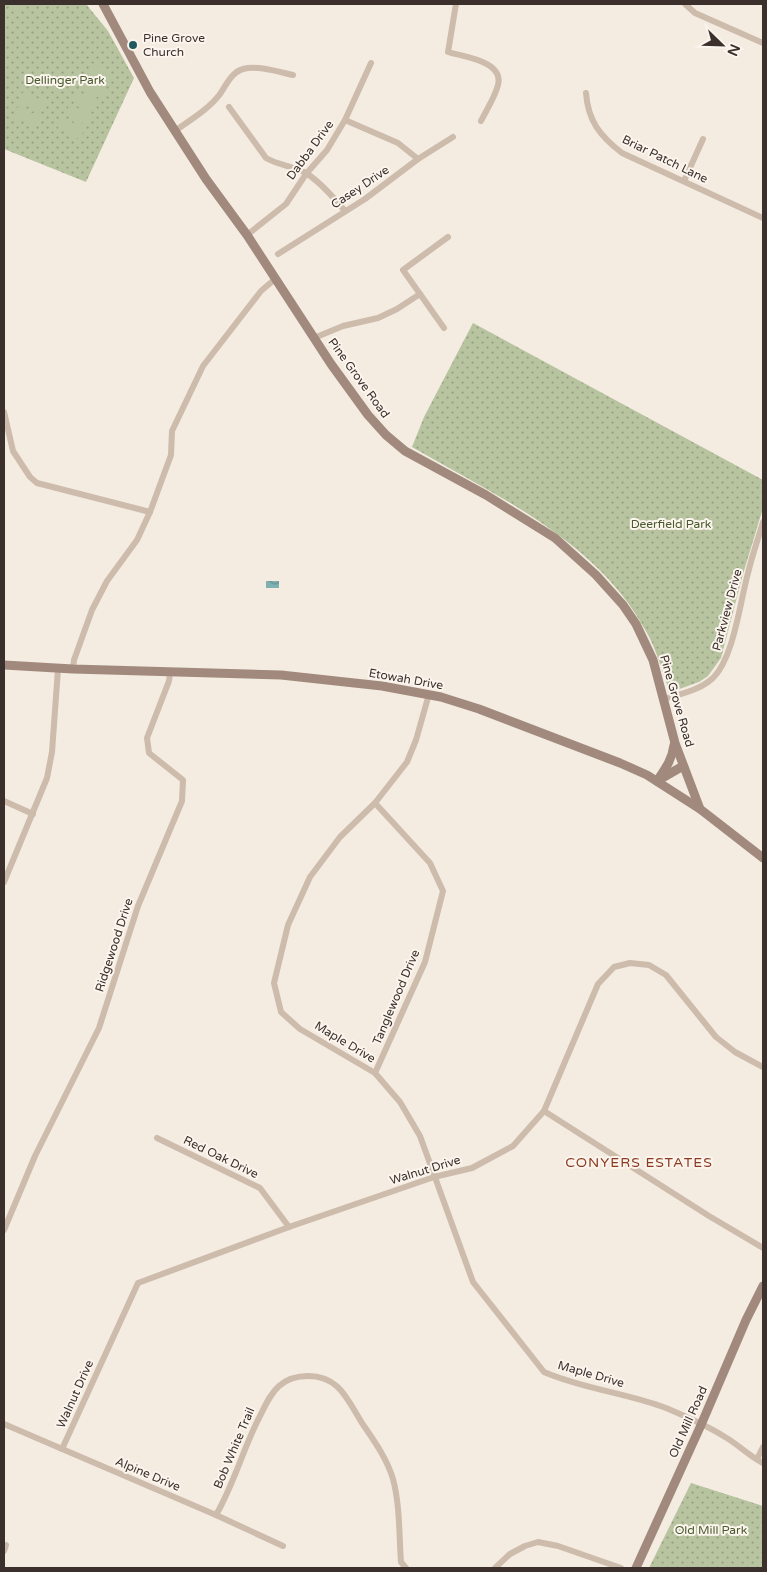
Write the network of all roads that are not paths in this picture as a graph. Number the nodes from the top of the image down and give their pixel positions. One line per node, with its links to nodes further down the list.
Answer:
1 (103, 4): 11 (street, Pine Grove Road)
2 (456, 4): 10 (street)
3 (685, 4): 4 (street)
4 (763, 43)
5 (371, 63): 9 (street, Dabba Drive)
6 (293, 75): 11 (street)
7 (586, 93): 16 (street, Briar Patch Lane)
8 (229, 107): 15 (street)
9 (345, 120): 14 (street); 15 (street, Dabba Drive)
10 (482, 121)
11 (175, 130): 19 (street, Pine Grove Road)
12 (453, 137): 14 (street, Casey Drive)
13 (703, 140): 16 (street)
14 (418, 159): 17 (street, Casey Drive)
15 (306, 174): 17 (street); 19 (street, Dabba Drive)
16 (684, 181): 18 (street, Briar Patch Lane)
17 (345, 211): 21 (street, Casey Drive)
18 (763, 218)
19 (246, 235): 22 (street, Pine Grove Road)
20 (448, 237): 23 (street)
21 (278, 254)
22 (275, 278): 25 (street, Pine Grove Road); 27 (street)
23 (420, 294): 24 (street); 25 (street)
24 (444, 328)
25 (314, 338): 34 (street, Pine Grove Road)
26 (4, 412): 27 (street)
27 (150, 512): 31 (street)
28 (763, 522): 34 (street, Parkview Drive)
29 (4, 664): 30 (street, Etowah Drive)
30 (58, 668): 31 (street, Etowah Drive); 41 (street)
31 (72, 669): 32 (street, Etowah Drive)
32 (170, 673): 33 (street, Etowah Drive); 50 (street, Ridgewood Drive)
33 (428, 694): 37 (street, Etowah Drive); 39 (street, Maple Drive)
34 (664, 699): 35 (street, Pine Grove Road)
35 (675, 743): 36 (street, Pine Grove Road); 37 (street)
36 (683, 766): 37 (street); 40 (street, Pine Grove Road)
37 (656, 781): 40 (street, Etowah Drive)
38 (4, 801): 41 (street)
39 (375, 803): 45 (street, Tanglewood Drive); 45 (street, Maple Drive)
40 (700, 809): 42 (street, Etowah Drive)
41 (33, 814): 43 (street)
42 (763, 858)
43 (4, 882)
44 (763, 1067): 46 (street, Walnut Drive)
45 (375, 1073): 48 (street, Maple Drive)
46 (544, 1111): 48 (street, Walnut Drive); 51 (street)
47 (157, 1138): 49 (street, Red Oak Drive)
48 (434, 1177): 49 (street, Walnut Drive); 54 (street, Maple Drive)
49 (289, 1227): 56 (street, Walnut Drive)
50 (4, 1230)
51 (763, 1248)
52 (763, 1286): 54 (street, Old Mill Road)
53 (4, 1424): 56 (street, Alpine Drive)
54 (701, 1424): 57 (street, Maple Drive); 63 (street, Old Mill Road)
55 (763, 1447): 57 (street)
56 (62, 1449): 58 (street, Alpine Drive)
57 (760, 1461)
58 (216, 1515): 59 (street, Alpine Drive); 60 (street, Bob White Trail)
59 (283, 1546)
60 (406, 1568)
61 (495, 1568): 62 (street)
62 (621, 1568)
63 (636, 1568)

